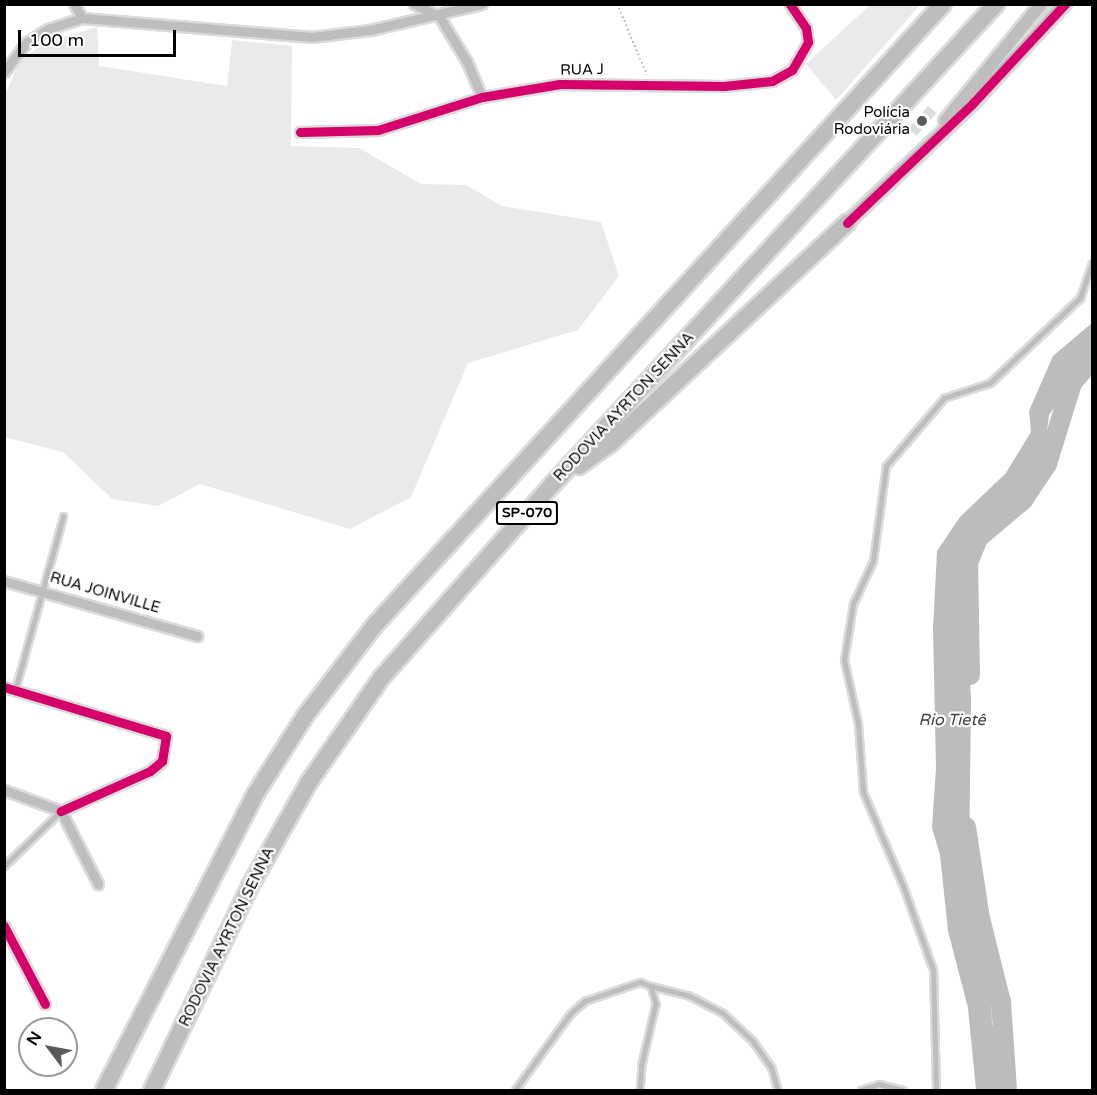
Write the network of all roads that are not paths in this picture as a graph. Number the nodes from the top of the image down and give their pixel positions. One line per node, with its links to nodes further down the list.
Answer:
1 (74, 4): 11 (street)
2 (414, 4): 10 (street)
3 (482, 4): 9 (street)
4 (790, 4): 13 (street, RUA J)
5 (944, 4): 32 (highway, SP-070)
6 (996, 4): 18 (highway, RODOVIA AYRTON SENNA / SP-070)
7 (1041, 4): 15 (street)
8 (1065, 4): 15 (street)
9 (462, 7): 10 (street)
10 (439, 16): 11 (street); 13 (street)
11 (82, 18): 12 (street)
12 (4, 72)
13 (483, 97): 14 (street, RUA J)
14 (300, 132)
15 (916, 156): 16 (street)
16 (847, 223): 18 (highway)
17 (1092, 264): 39 (lane)
18 (551, 486): 33 (highway, RODOVIA AYRTON SENNA / SP-070)
19 (63, 518): 21 (lane)
20 (4, 581): 21 (street, RUA JOINVILLE)
21 (42, 591): 22 (street, RUA JOINVILLE); 24 (lane)
22 (197, 636)
23 (4, 687): 24 (street)
24 (15, 690): 26 (street)
25 (4, 790): 26 (street)
26 (62, 811): 27 (lane); 28 (street)
27 (4, 866)
28 (98, 884)
29 (4, 926): 31 (street)
30 (651, 986): 34 (lane); 35 (lane); 36 (lane)
31 (45, 1004)
32 (104, 1090)
33 (152, 1090)
34 (515, 1090)
35 (640, 1090)
36 (778, 1090)
37 (861, 1090): 38 (lane)
38 (903, 1090)
39 (936, 1090)

